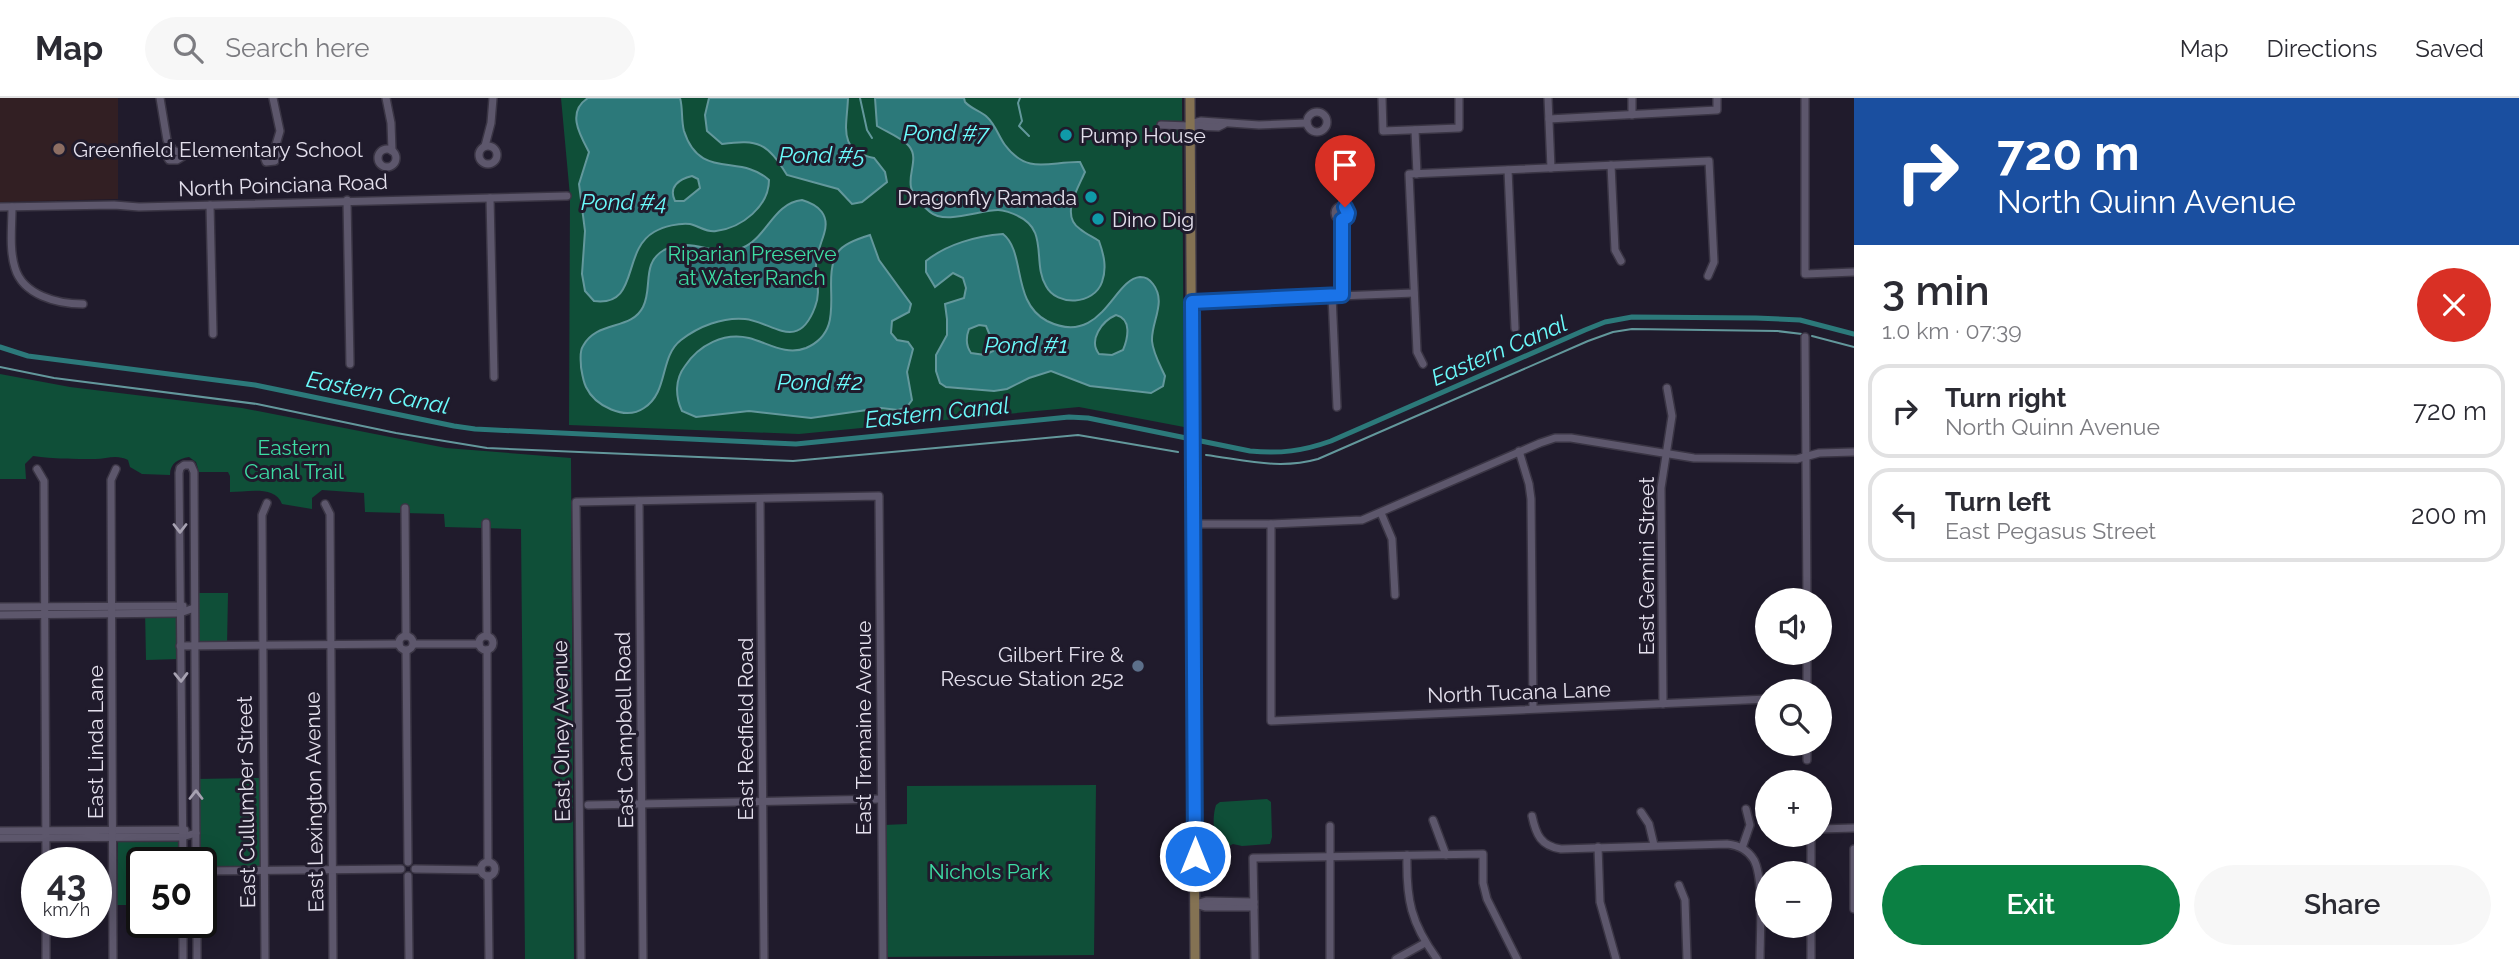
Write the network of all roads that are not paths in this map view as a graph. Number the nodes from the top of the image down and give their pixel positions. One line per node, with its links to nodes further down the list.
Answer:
1 (160, 98): 21 (street)
2 (273, 98): 19 (street)
3 (386, 98): 20 (street)
4 (493, 98): 18 (street)
5 (1190, 98): 15 (main road)
6 (1382, 98): 17 (street)
7 (1459, 98): 17 (street)
8 (1548, 98): 13 (street)
9 (1632, 98): 12 (street)
10 (1717, 98): 12 (street)
11 (1805, 98): 34 (street)
12 (1632, 115): 13 (street)
13 (1549, 120): 23 (street)
14 (1307, 123): 15 (street)
15 (1190, 124): 16 (street); 39 (main road)
16 (1161, 125)
17 (1415, 130): 25 (street)
18 (485, 146)
19 (276, 148): 21 (street); 21 (street)
20 (392, 151)
21 (263, 153)
22 (1611, 165): 23 (street); 33 (street); 35 (street)
23 (1551, 168): 24 (street)
24 (1508, 170): 25 (street); 41 (street)
25 (1417, 174): 36 (street)
26 (567, 196): 27 (street, North Poinciana Road)
27 (490, 198): 28 (street, North Poinciana Road); 46 (street)
28 (347, 200): 29 (street, North Poinciana Road); 44 (street)
29 (210, 205): 31 (street, North Poinciana Road); 42 (street)
30 (0, 207): 31 (street, North Poinciana Road)
31 (12, 207): 40 (street)
32 (1342, 220): 37 (street)
33 (1621, 261)
34 (1854, 272)
35 (1709, 276)
36 (1414, 293): 37 (street); 45 (street)
37 (1342, 295): 38 (street)
38 (1332, 296): 39 (street); 48 (street)
39 (1192, 302): 62 (main road)
40 (83, 304)
41 (1515, 328)
42 (213, 334)
43 (1805, 337): 52 (street)
44 (350, 364)
45 (1423, 364)
46 (494, 377)
47 (1667, 388): 51 (street, East Gemini Street)
48 (1337, 407)
49 (1519, 451): 51 (street); 60 (street); 85 (street)
50 (1854, 452): 52 (street)
51 (1666, 453): 52 (street); 84 (street, East Gemini Street)
52 (1805, 457): 64 (street)
53 (37, 469): 70 (street)
54 (116, 469): 69 (street, East Linda Lane)
55 (760, 499): 56 (street); 88 (street, East Tremaine Avenue); 89 (street, East Redfield Road)
56 (639, 500): 91 (street, East Campbell Road); 145 (street, East Olney Avenue)
57 (267, 503): 77 (street, East Cullumber Street)
58 (325, 504): 78 (street, East Lexington Avenue)
59 (405, 508): 72 (street)
60 (1381, 513): 63 (street); 65 (street)
61 (486, 523): 73 (street)
62 (1193, 524): 63 (street); 128 (main road)
63 (1271, 524): 85 (street, North Tucana Lane)
64 (1807, 588)
65 (1395, 595)
66 (0, 607): 70 (street)
67 (194, 608): 68 (street); 68 (street, one-way to 68); 80 (street)
68 (180, 609): 69 (street); 79 (street)
69 (111, 610): 70 (street); 103 (street, East Linda Lane)
70 (44, 611): 71 (street); 102 (street)
71 (0, 615)
72 (406, 636): 74 (street); 75 (street)
73 (487, 636): 76 (street); 81 (street)
74 (399, 644): 78 (street); 82 (street)
75 (414, 644): 76 (street); 82 (street)
76 (479, 644): 81 (street)
77 (262, 645): 78 (street); 80 (street); 123 (street, East Cullumber Street)
78 (330, 645): 120 (street, East Lexington Avenue)
79 (180, 646): 80 (street); 100 (street, one-way to 100)
80 (195, 646): 101 (street, one-way to 80)
81 (487, 650): 116 (street)
82 (406, 651): 115 (street)
83 (1755, 700): 84 (street, North Tucana Lane)
84 (1663, 704): 85 (street, North Tucana Lane)
85 (1533, 708)
86 (1807, 756): 87 (street)
87 (1807, 760)
88 (881, 799): 89 (street); 148 (street, East Tremaine Avenue)
89 (763, 801): 91 (street); 147 (street, East Redfield Road)
90 (588, 804): 91 (street)
91 (642, 804): 146 (street, East Campbell Road)
92 (1746, 808): 110 (street)
93 (1641, 812): 105 (street)
94 (1532, 816): 109 (street)
95 (1433, 820): 113 (street)
96 (1330, 826): 114 (street)
97 (1854, 828): 98 (street)
98 (1832, 829)
99 (0, 831): 102 (street)
100 (182, 833): 101 (street); 103 (street); 107 (street)
101 (196, 833): 108 (street)
102 (45, 834): 103 (street); 104 (street); 106 (street)
103 (113, 834): 138 (street, East Linda Lane)
104 (0, 838)
105 (1654, 845): 109 (street); 110 (street)
106 (45, 847)
107 (182, 847)
108 (196, 847)
109 (1598, 847): 155 (street)
110 (1742, 848): 117 (street)
111 (1854, 849): 124 (street)
112 (1407, 855): 113 (street); 114 (street); 136 (street)
113 (1446, 855): 154 (street)
114 (1330, 857): 129 (street); 151 (street)
115 (408, 862): 118 (street); 119 (street)
116 (488, 862): 121 (street); 126 (street)
117 (1755, 864)
118 (401, 869): 120 (street); 125 (street)
119 (415, 869): 121 (street); 125 (street)
120 (332, 870): 123 (street); 142 (street, East Lexington Avenue)
121 (481, 870): 126 (street)
122 (217, 871): 123 (street)
123 (264, 871): 141 (street, East Cullumber Street)
124 (1854, 871): 130 (street)
125 (408, 876): 143 (street)
126 (488, 876): 144 (street)
127 (1679, 885): 156 (street)
128 (1195, 904): 129 (street); 149 (main road)
129 (1254, 904): 150 (street)
130 (1854, 909)
131 (46, 938): 137 (street)
132 (183, 938): 139 (street)
133 (197, 938): 140 (street)
134 (1762, 938): 157 (street)
135 (1811, 938): 158 (street)
136 (1425, 943): 152 (street); 153 (street)
137 (46, 959)
138 (113, 959)
139 (183, 959)
140 (197, 959)
141 (265, 959)
142 (333, 959)
143 (409, 959)
144 (489, 959)
145 (581, 959)
146 (643, 959)
147 (764, 959)
148 (883, 959)
149 (1195, 959)
150 (1255, 959)
151 (1330, 959)
152 (1396, 959)
153 (1437, 959)
154 (1517, 959)
155 (1616, 959)
156 (1687, 959)
157 (1760, 959)
158 (1811, 959)

